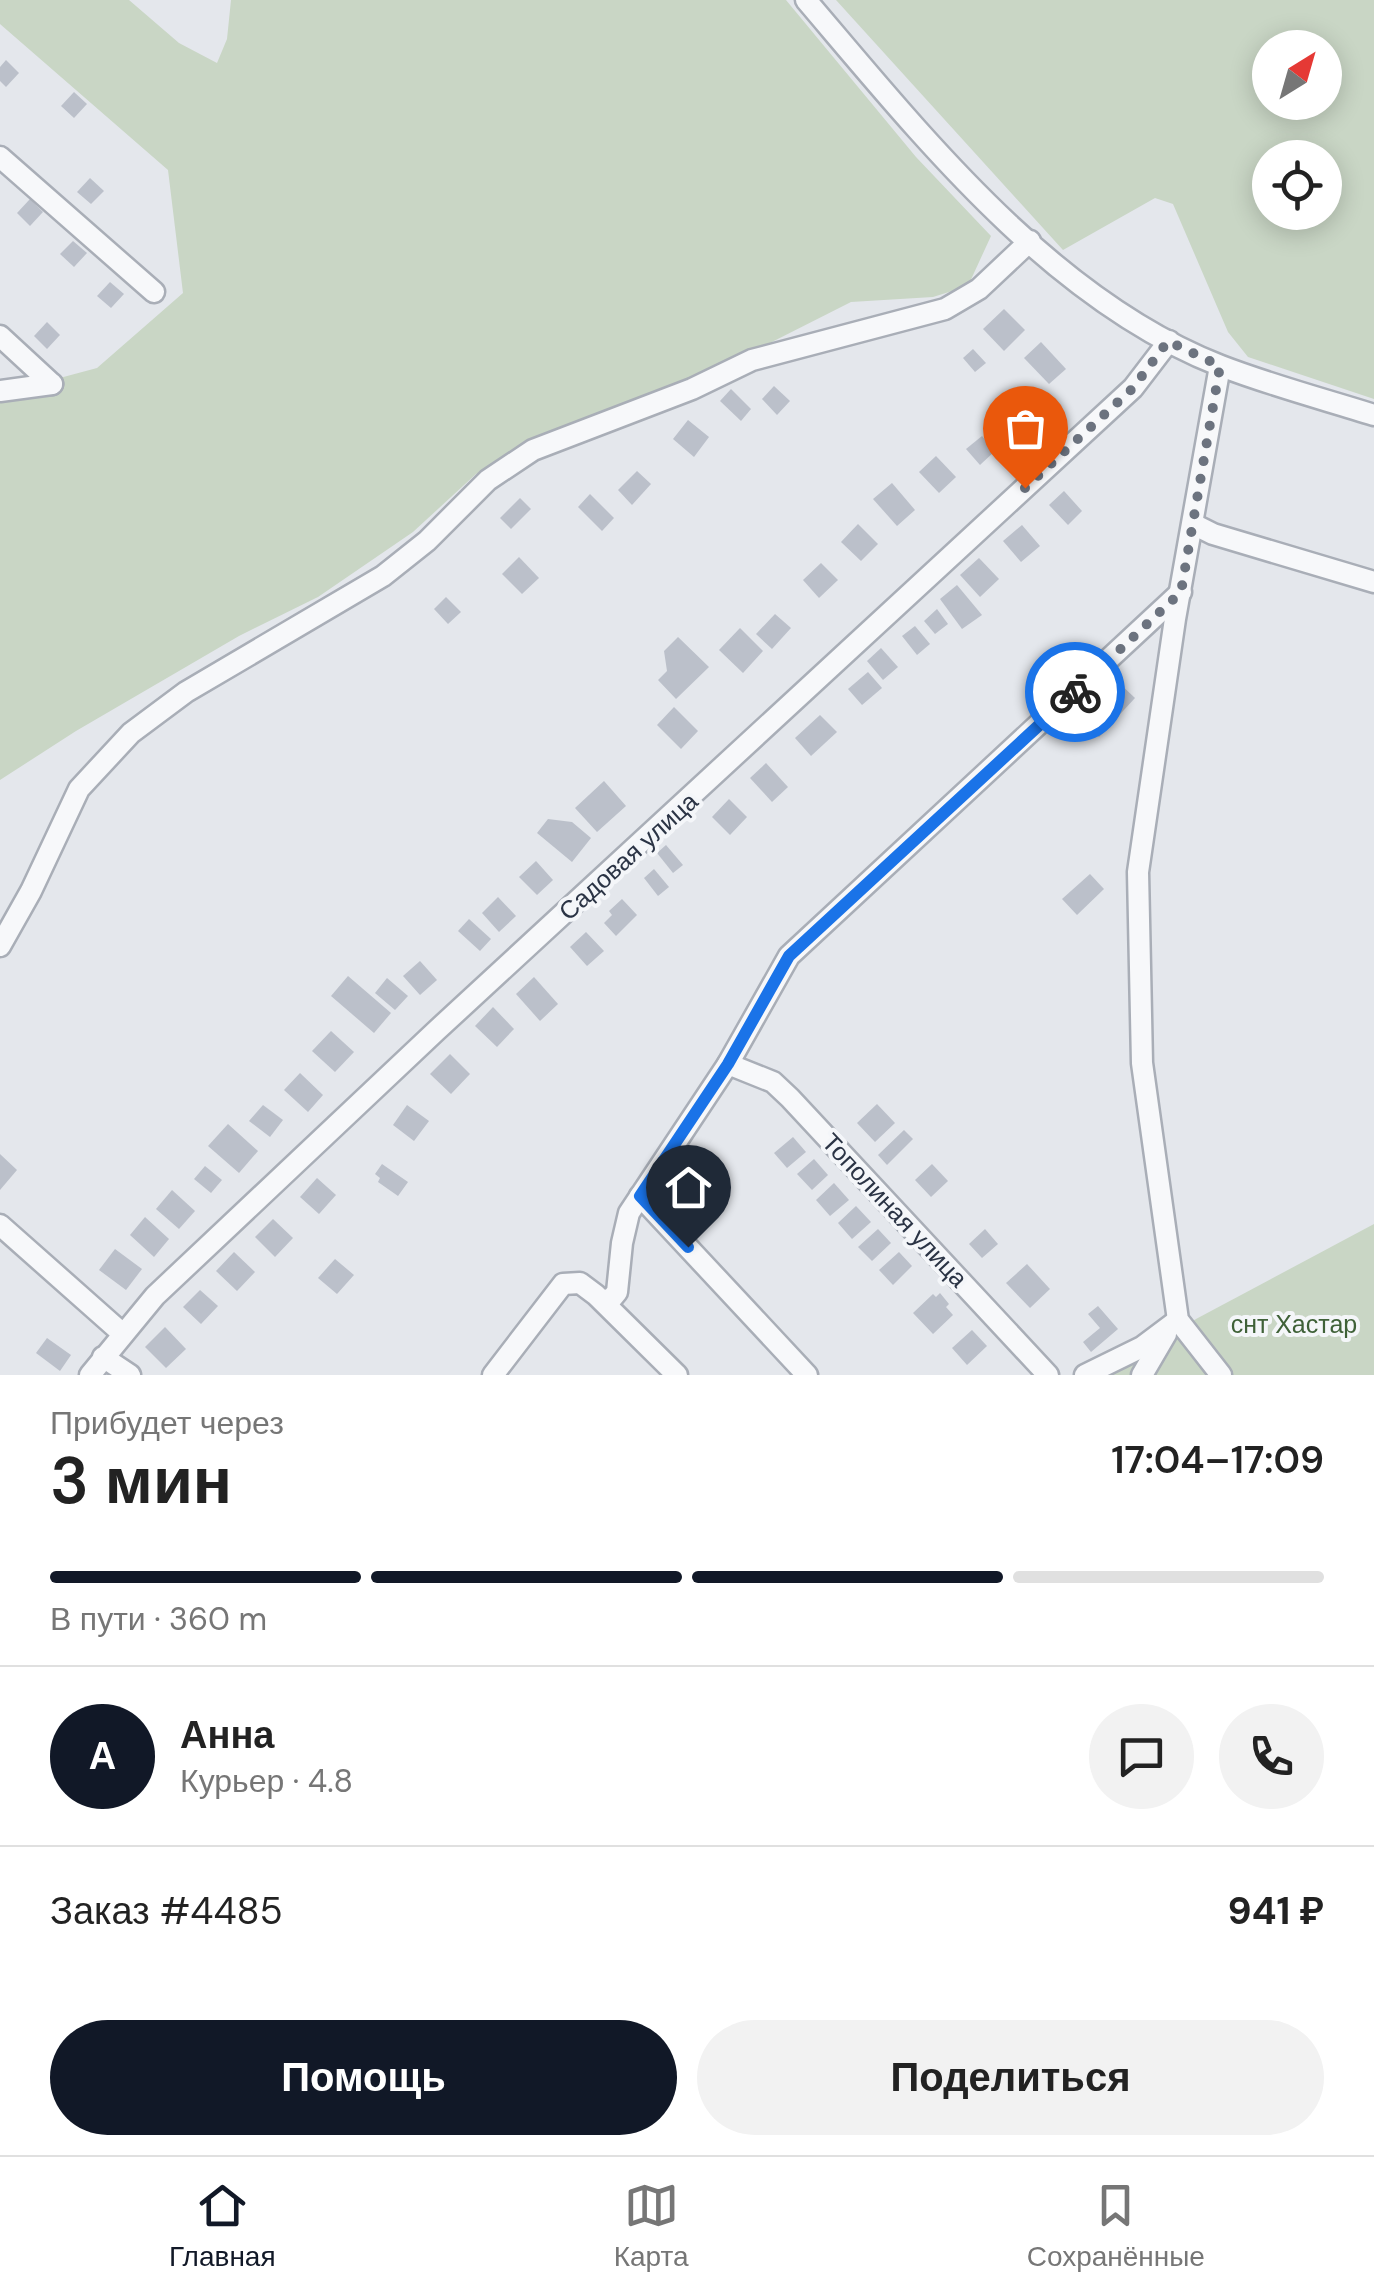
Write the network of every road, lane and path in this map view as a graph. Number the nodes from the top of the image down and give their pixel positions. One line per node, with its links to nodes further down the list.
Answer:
1 (806, 0): 3 (street)
2 (0, 157): 4 (street)
3 (1030, 242): 6 (street); 13 (street)
4 (154, 292)
5 (0, 336): 8 (street)
6 (1168, 341): 7 (street); 19 (street, Садовая улица)
7 (1220, 366): 9 (street); 10 (street)
8 (0, 391)
9 (1374, 415)
10 (1193, 524): 11 (street); 12 (street)
11 (1374, 582)
12 (1181, 592): 14 (street); 18 (street)
13 (0, 946)
14 (728, 1064): 15 (street); 26 (street, Тополиная улица)
15 (640, 1196): 17 (street); 25 (street)
16 (0, 1226): 19 (street)
17 (603, 1302): 23 (street); 24 (street)
18 (1174, 1324): 27 (street); 28 (street); 29 (street)
19 (123, 1334): 20 (street, Садовая улица)
20 (103, 1357): 21 (street, Садовая улица); 22 (street)
21 (90, 1375)
22 (130, 1375)
23 (493, 1375)
24 (678, 1375)
25 (807, 1375)
26 (1048, 1375)
27 (1084, 1375)
28 (1142, 1375)
29 (1221, 1375)

